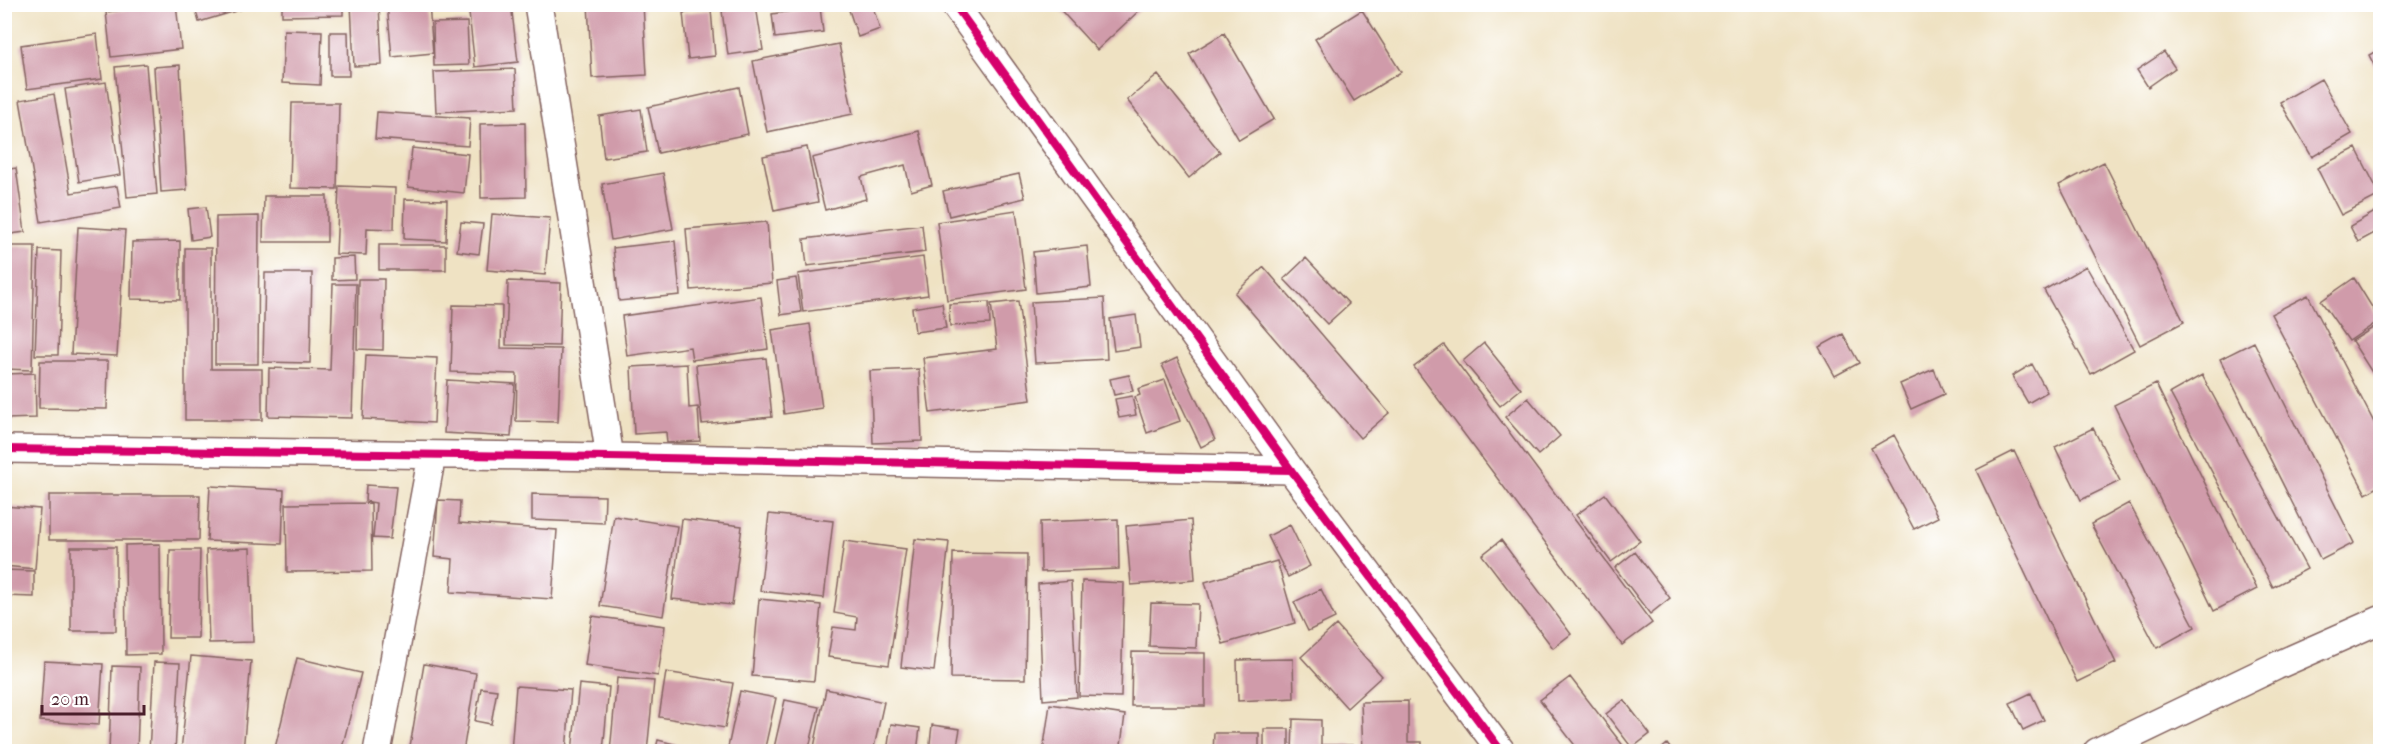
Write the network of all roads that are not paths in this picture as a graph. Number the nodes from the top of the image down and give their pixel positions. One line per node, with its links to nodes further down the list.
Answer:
1 (538, 4): 5 (street)
2 (954, 4): 6 (street)
3 (4, 449): 4 (street)
4 (432, 455): 5 (street); 8 (street)
5 (610, 457): 6 (street)
6 (1291, 471): 9 (street)
7 (2380, 620): 10 (street)
8 (377, 752)
9 (1502, 752)
10 (2097, 752)

